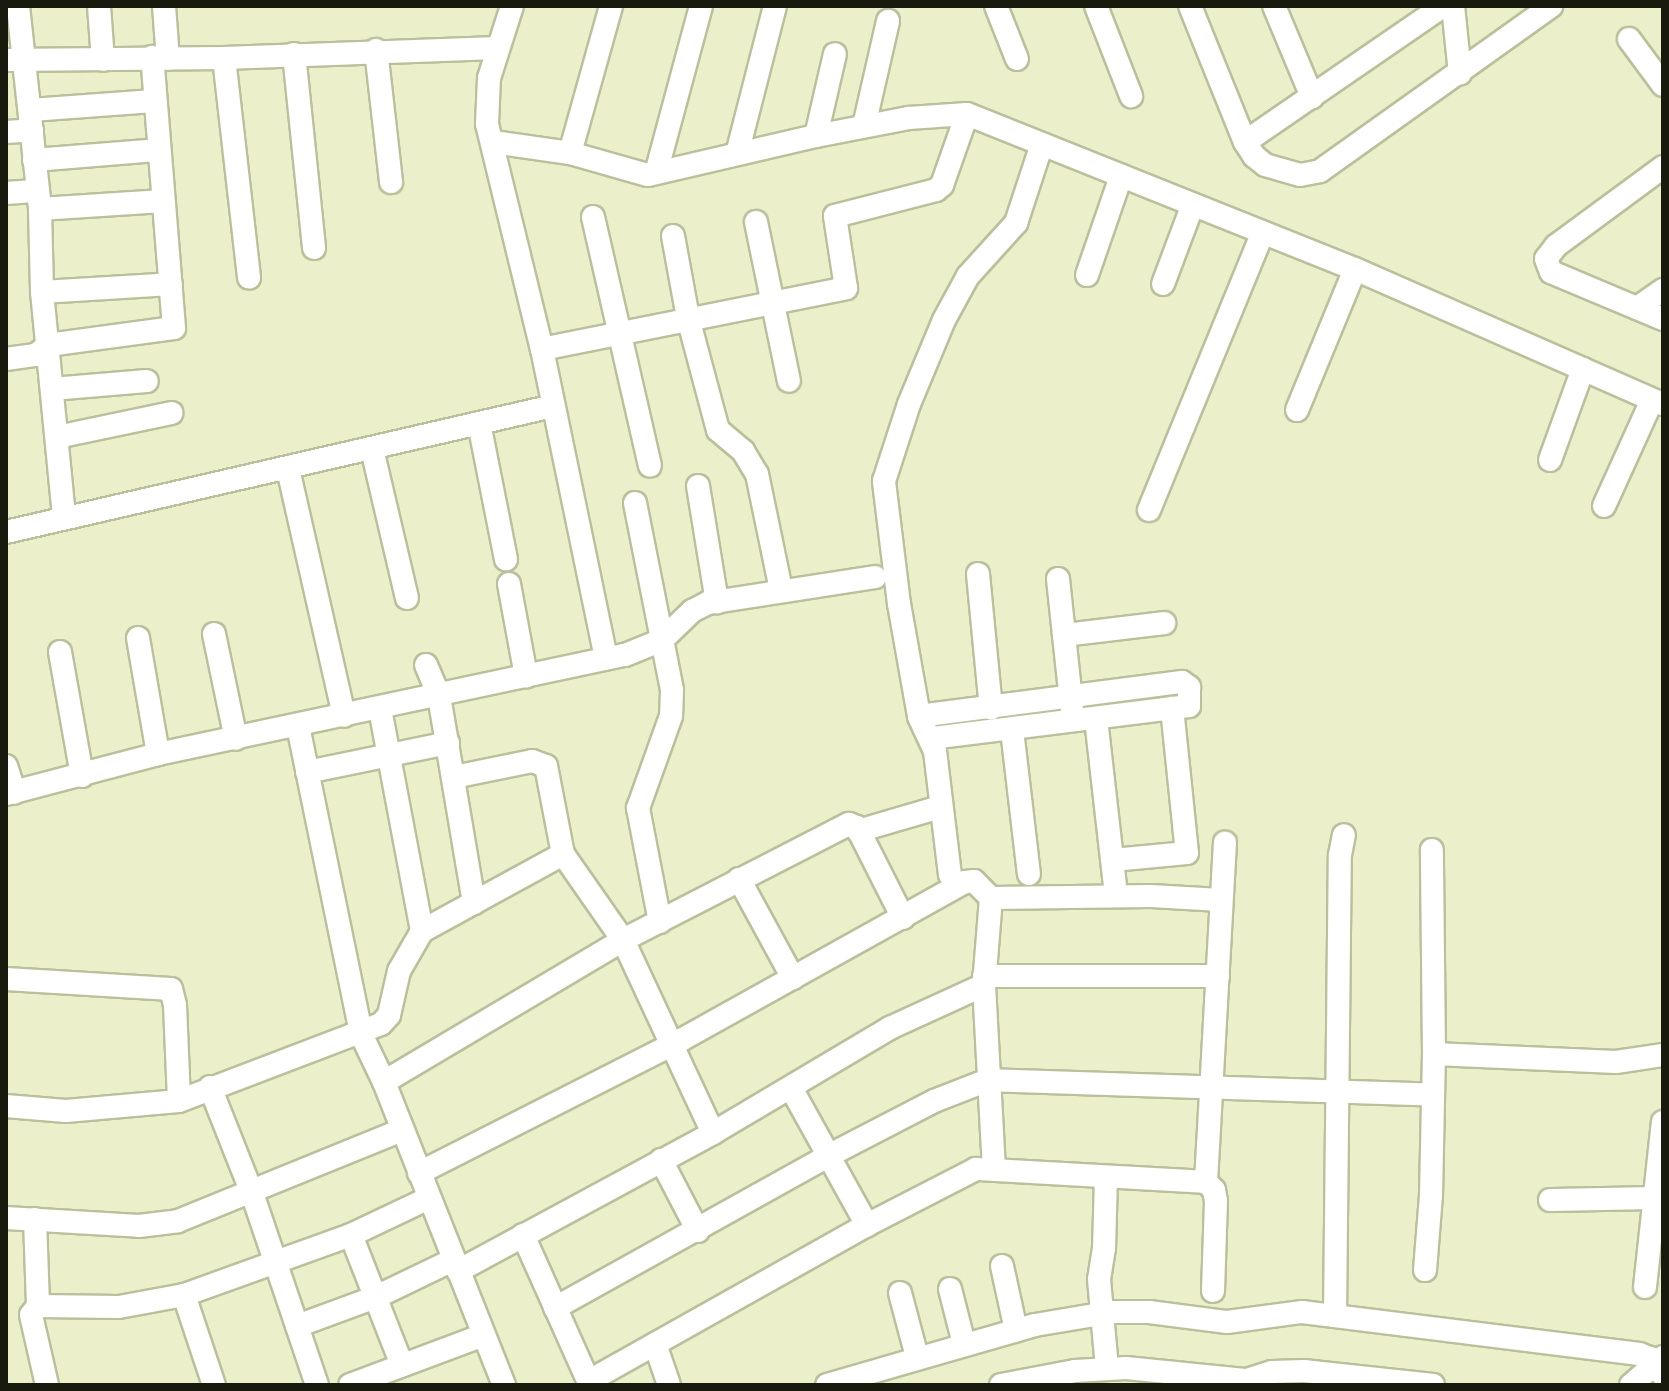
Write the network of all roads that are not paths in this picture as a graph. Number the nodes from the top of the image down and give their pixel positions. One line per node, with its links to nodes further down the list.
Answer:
1 (18, 6): 24 (street)
2 (99, 6): 25 (street)
3 (164, 6): 21 (street)
4 (512, 6): 17 (street)
5 (611, 6): 40 (street)
6 (701, 6): 44 (street)
7 (775, 6): 41 (street)
8 (996, 6): 23 (street)
9 (1096, 6): 28 (street)
10 (1190, 6): 37 (street)
11 (1274, 6): 29 (street)
12 (1443, 6): 29 (street)
13 (1453, 6): 26 (street)
14 (1542, 10): 26 (street)
15 (888, 21): 33 (street)
16 (1629, 39): 27 (street)
17 (497, 48): 18 (street); 36 (street)
18 (376, 50): 19 (street); 46 (street)
19 (294, 54): 22 (street); 55 (street)
20 (835, 54): 35 (street)
21 (160, 58): 22 (street); 25 (street); 30 (street)
22 (224, 58): 58 (street)
23 (1017, 59)
24 (15, 60): 25 (street); 32 (street)
25 (103, 60)
26 (1460, 74): 37 (street)
27 (1663, 85)
28 (1131, 96)
29 (1312, 97): 37 (street)
30 (154, 101): 32 (street); 39 (street)
31 (967, 114): 33 (street); 38 (street); 63 (street)
32 (31, 120): 34 (street); 42 (street)
33 (864, 126): 35 (street)
34 (6, 132)
35 (816, 136): 41 (street)
36 (493, 142): 40 (street); 69 (street)
37 (1245, 142)
38 (1042, 144): 45 (street); 114 (street)
39 (157, 150): 42 (street); 49 (street)
40 (570, 153): 44 (street)
41 (737, 154): 44 (street)
42 (34, 160): 48 (street)
43 (1663, 167): 64 (street)
44 (656, 173)
45 (1121, 176): 50 (street); 57 (street)
46 (391, 182)
47 (6, 193): 48 (street)
48 (39, 200): 49 (street); 62 (street)
49 (163, 201): 59 (street)
50 (1193, 204): 53 (street); 60 (street)
51 (593, 217): 67 (street)
52 (756, 222): 63 (street)
53 (1263, 232): 56 (street); 88 (street)
54 (673, 236): 65 (street)
55 (314, 248)
56 (1355, 269): 71 (street); 77 (street)
57 (1087, 275)
58 (249, 278)
59 (171, 284): 62 (street); 68 (street)
60 (1163, 284)
61 (1663, 290): 64 (street)
62 (42, 292): 68 (street)
63 (773, 302): 65 (street); 73 (street)
64 (1637, 308): 66 (street)
65 (688, 318): 67 (street); 96 (street)
66 (1663, 319)
67 (621, 335): 69 (street); 83 (street)
68 (48, 345): 70 (street); 74 (street)
69 (542, 349): 76 (street)
70 (6, 359)
71 (1583, 369): 75 (street); 82 (street)
72 (147, 381): 74 (street)
73 (789, 381)
74 (52, 389): 80 (street)
75 (1657, 402): 87 (street)
76 (553, 406): 79 (street); 105 (street)
77 (1297, 410)
78 (172, 413): 80 (street)
79 (479, 423): 81 (street); 91 (street)
80 (57, 437): 89 (street)
81 (372, 449): 84 (street); 97 (street)
82 (1550, 460)
83 (650, 466)
84 (288, 469): 89 (street); 113 (street)
85 (698, 486): 98 (street)
86 (635, 503): 103 (street)
87 (1604, 506)
88 (1149, 510)
89 (64, 517): 90 (street)
90 (6, 532)
91 (506, 559)
92 (978, 574): 110 (street)
93 (875, 577): 96 (street)
94 (1058, 579): 101 (street)
95 (509, 584): 107 (street)
96 (781, 590): 98 (street)
97 (407, 598)
98 (717, 602): 103 (street)
99 (1164, 623): 101 (street)
100 (214, 634): 119 (street)
101 (1064, 635): 109 (street)
102 (138, 638): 121 (street)
103 (662, 640): 105 (street); 143 (street)
104 (60, 652): 125 (street)
105 (606, 658): 107 (street)
106 (426, 665): 108 (street)
107 (526, 676): 108 (street)
108 (439, 696): 112 (street); 120 (street)
109 (1071, 697): 110 (street); 111 (street); 115 (street)
110 (991, 708): 114 (street)
111 (1172, 708): 115 (street); 134 (street)
112 (380, 709): 113 (street); 122 (street)
113 (344, 716): 116 (street)
114 (919, 716): 118 (street)
115 (1084, 720): 117 (street); 134 (street)
116 (298, 726): 119 (street); 124 (street)
117 (1012, 730): 118 (street); 135 (street)
118 (931, 738): 128 (street)
119 (236, 739): 121 (street)
120 (448, 743): 122 (street); 126 (street)
121 (158, 754): 125 (street)
122 (390, 756): 124 (street); 144 (street)
123 (6, 766): 127 (street)
124 (307, 772): 150 (street)
125 (82, 776): 127 (street)
126 (454, 777): 133 (street); 141 (street)
127 (10, 794)
128 (940, 807): 129 (street); 136 (street)
129 (858, 831): 137 (street); 142 (street)
130 (1344, 835): 159 (street)
131 (1225, 843): 140 (street)
132 (1432, 850): 152 (street)
133 (563, 854): 141 (street); 145 (street)
134 (1113, 860): 138 (street)
135 (1029, 874)
136 (950, 875)
137 (739, 879): 143 (street); 147 (street)
138 (1115, 885)
139 (991, 898): 140 (street); 142 (street); 149 (street)
140 (1221, 900): 146 (street)
141 (474, 903): 144 (street)
142 (903, 918): 147 (street)
143 (660, 922): 145 (street)
144 (422, 931): 150 (street)
145 (623, 940): 151 (street); 155 (street)
146 (1218, 976): 149 (street); 157 (street)
147 (793, 978): 151 (street)
148 (6, 979): 161 (street)
149 (984, 980): 154 (street); 158 (street)
150 (361, 1034): 155 (street); 156 (street)
151 (672, 1044): 165 (street); 169 (street)
152 (1434, 1054): 153 (street); 160 (street)
153 (1663, 1055)
154 (988, 1080): 157 (street); 166 (street); 168 (street)
155 (384, 1082): 164 (street)
156 (210, 1087): 161 (street); 172 (street)
157 (1210, 1087): 159 (street); 171 (street)
158 (791, 1088): 165 (street); 166 (street)
159 (1338, 1091): 160 (street); 195 (street)
160 (1433, 1095): 185 (street)
161 (179, 1101): 162 (street)
162 (6, 1106)
163 (1663, 1122): 174 (street)
164 (402, 1130): 169 (street); 172 (street)
165 (713, 1133): 167 (street)
166 (828, 1156): 178 (street); 179 (street)
167 (661, 1160): 179 (street); 181 (street)
168 (994, 1170): 170 (street); 178 (street)
169 (419, 1173): 173 (street)
170 (1106, 1178): 171 (street); 194 (street)
171 (1206, 1182): 188 (street)
172 (252, 1193): 177 (street); 182 (street)
173 (429, 1198): 180 (street); 183 (street)
174 (1656, 1198): 175 (street); 186 (street)
175 (1550, 1200)
176 (6, 1218): 177 (street)
177 (35, 1219): 192 (street)
178 (867, 1225): 199 (street)
179 (698, 1231): 193 (street)
180 (351, 1235): 182 (street); 191 (street)
181 (523, 1235): 183 (street); 193 (street)
182 (275, 1263): 190 (street); 196 (street)
183 (456, 1266): 191 (street); 198 (street)
184 (1002, 1266): 197 (street)
185 (1425, 1270)
186 (1645, 1287)
187 (950, 1289): 200 (street)
188 (1213, 1291)
189 (900, 1293): 201 (street)
190 (184, 1295): 192 (street); 208 (street)
191 (376, 1297): 196 (street); 202 (street)
192 (38, 1306): 207 (street)
193 (555, 1308): 206 (street)
194 (1102, 1314): 195 (street); 197 (street); 204 (street)
195 (1335, 1316): 203 (street)
196 (297, 1326): 209 (street)
197 (1016, 1330): 200 (street)
198 (484, 1335): 202 (street); 211 (street)
199 (655, 1344): 206 (street); 212 (street)
200 (964, 1344): 201 (street)
201 (917, 1357): 213 (street)
202 (402, 1365): 210 (street)
203 (1660, 1365): 216 (street)
204 (1120, 1374): 205 (street); 214 (street)
205 (1209, 1381): 215 (street)
206 (590, 1383)
207 (47, 1385)
208 (214, 1385)
209 (317, 1385)
210 (350, 1385)
211 (504, 1385)
212 (669, 1385)
213 (827, 1385)
214 (1001, 1385)
215 (1433, 1385)
216 (1631, 1385)

